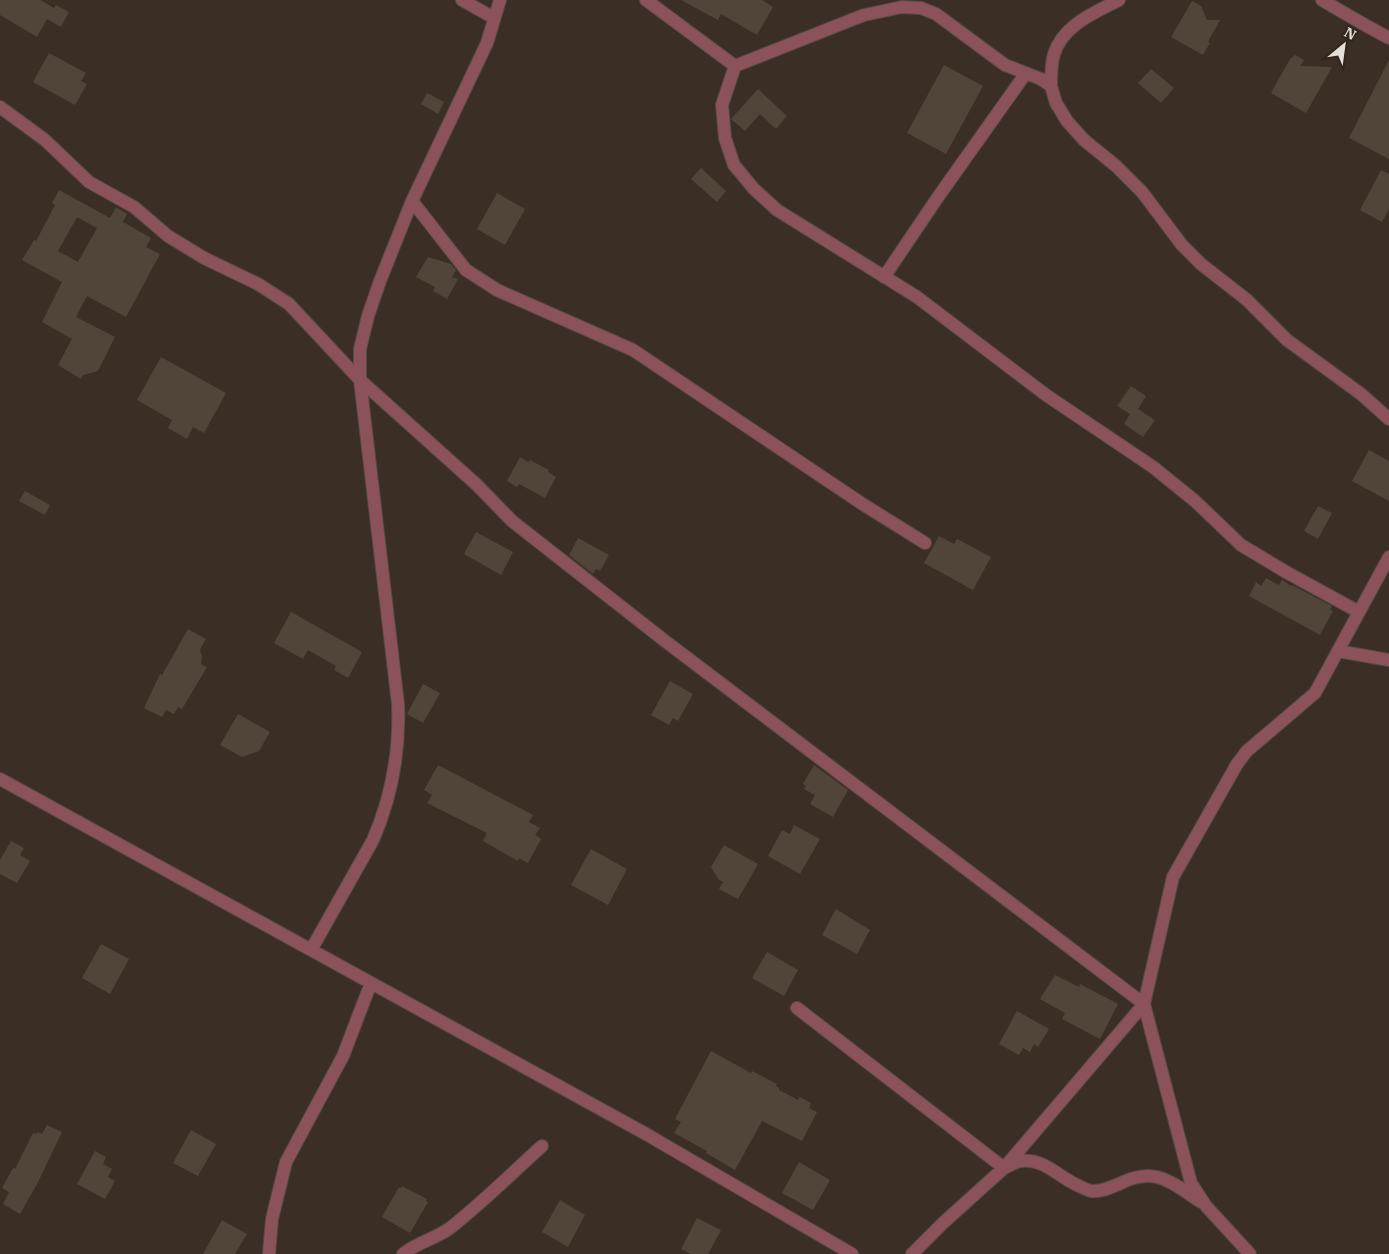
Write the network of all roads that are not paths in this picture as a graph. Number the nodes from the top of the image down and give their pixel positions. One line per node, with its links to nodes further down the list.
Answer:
1 (462, 0): 6 (street)
2 (500, 0): 6 (street)
3 (646, 0): 8 (street)
4 (1119, 0): 10 (street)
5 (1322, 0): 7 (street)
6 (494, 18): 12 (street)
7 (1389, 38)
8 (735, 66): 9 (street); 13 (street)
9 (1026, 73): 10 (street); 13 (street)
10 (1051, 86): 15 (street)
11 (0, 107): 14 (street)
12 (412, 201): 14 (street); 16 (street)
13 (884, 277): 18 (street)
14 (360, 380): 22 (street); 24 (street)
15 (1389, 419)
16 (925, 543)
17 (1389, 557): 18 (street)
18 (1359, 612): 19 (street)
19 (1338, 651): 20 (street); 24 (street)
20 (1389, 660)
21 (0, 779): 22 (street)
22 (311, 950): 23 (street)
23 (371, 983): 29 (street); 31 (street)
24 (1144, 1004): 27 (street); 28 (street)
25 (798, 1008): 27 (street)
26 (542, 1146): 30 (street)
27 (1004, 1168): 28 (street); 32 (street)
28 (1206, 1206): 33 (street)
29 (269, 1254)
30 (403, 1254)
31 (852, 1254)
32 (912, 1254)
33 (1250, 1254)

